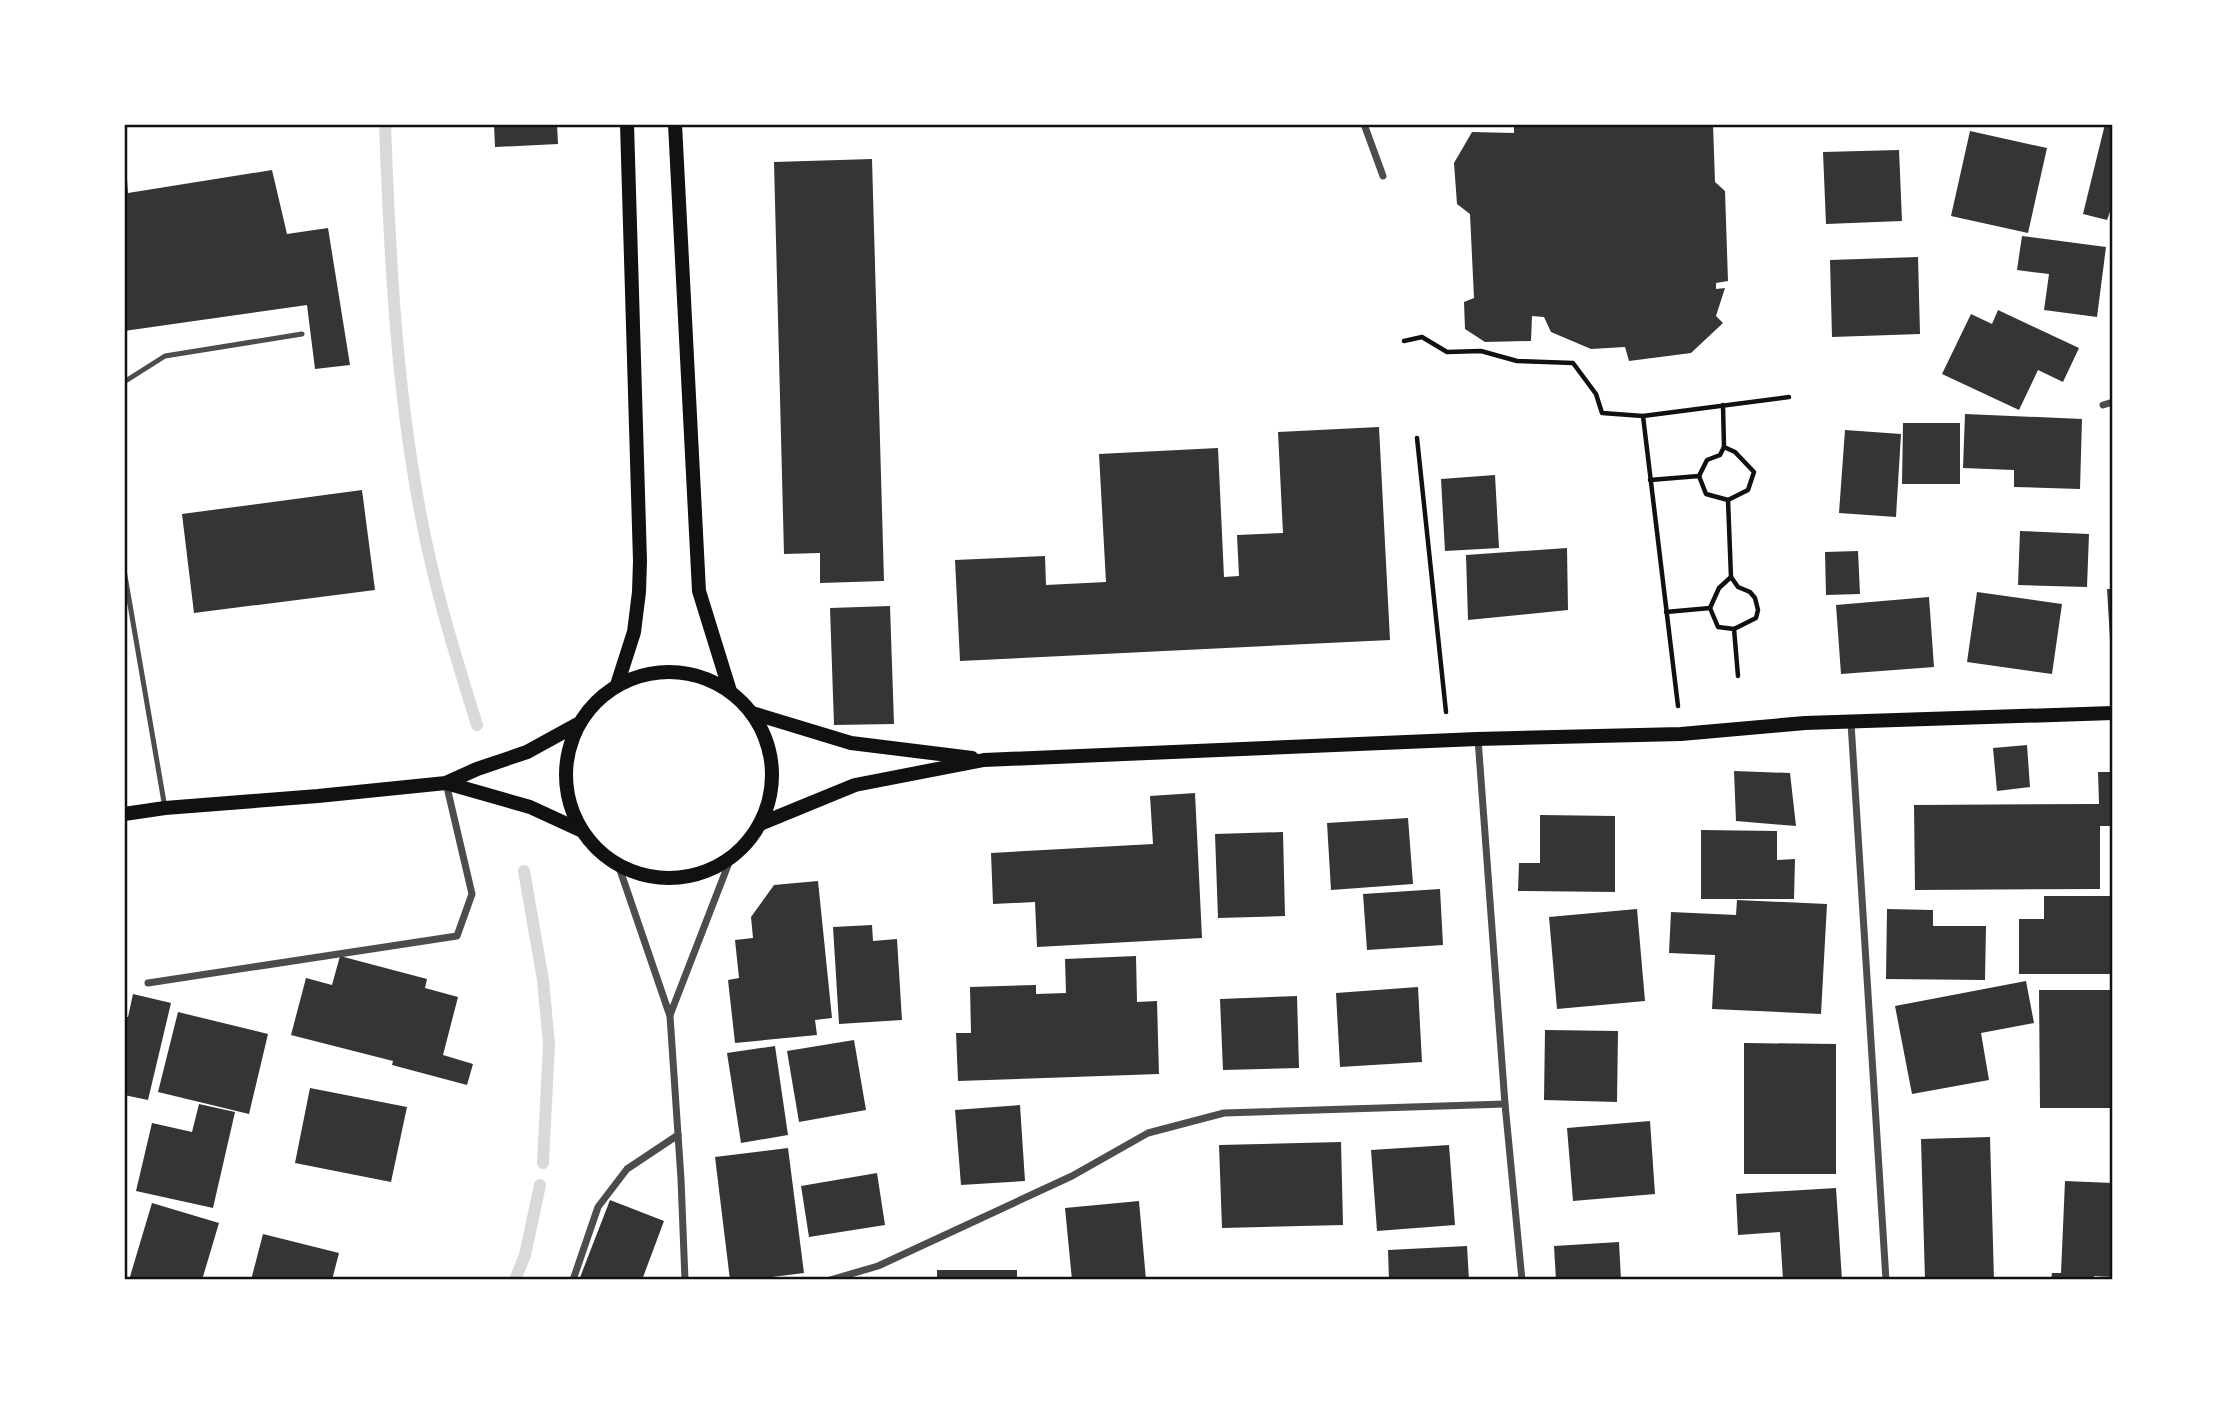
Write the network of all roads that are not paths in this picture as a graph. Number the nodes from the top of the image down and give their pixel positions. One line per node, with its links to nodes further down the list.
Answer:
1 (627, 124): 10 (main road)
2 (675, 124): 11 (main road)
3 (1364, 124): 4 (street)
4 (1383, 176)
5 (302, 334): 6 (lane)
6 (124, 382)
7 (2113, 402): 8 (street)
8 (2103, 405)
9 (124, 569): 19 (lane)
10 (617, 685): 11 (main road); 15 (main road)
11 (730, 691): 12 (main road)
12 (752, 713): 17 (main road); 21 (main road)
13 (2113, 713): 14 (main road)
14 (1850, 723): 16 (main road); 33 (street)
15 (578, 724): 18 (main road); 22 (main road)
16 (1478, 739): 17 (main road); 27 (street)
17 (984, 760): 21 (main road)
18 (446, 783): 19 (main road); 22 (main road); 25 (street)
19 (165, 808): 20 (main road)
20 (124, 814)
21 (760, 824): 23 (main road)
22 (580, 830): 24 (main road)
23 (730, 860): 24 (main road); 26 (street)
24 (619, 867): 26 (street)
25 (148, 983)
26 (670, 1016): 28 (street)
27 (1506, 1104): 31 (street); 32 (street)
28 (678, 1135): 29 (street); 30 (street)
29 (573, 1280)
30 (685, 1280)
31 (830, 1280)
32 (1522, 1280)
33 (1886, 1280)

